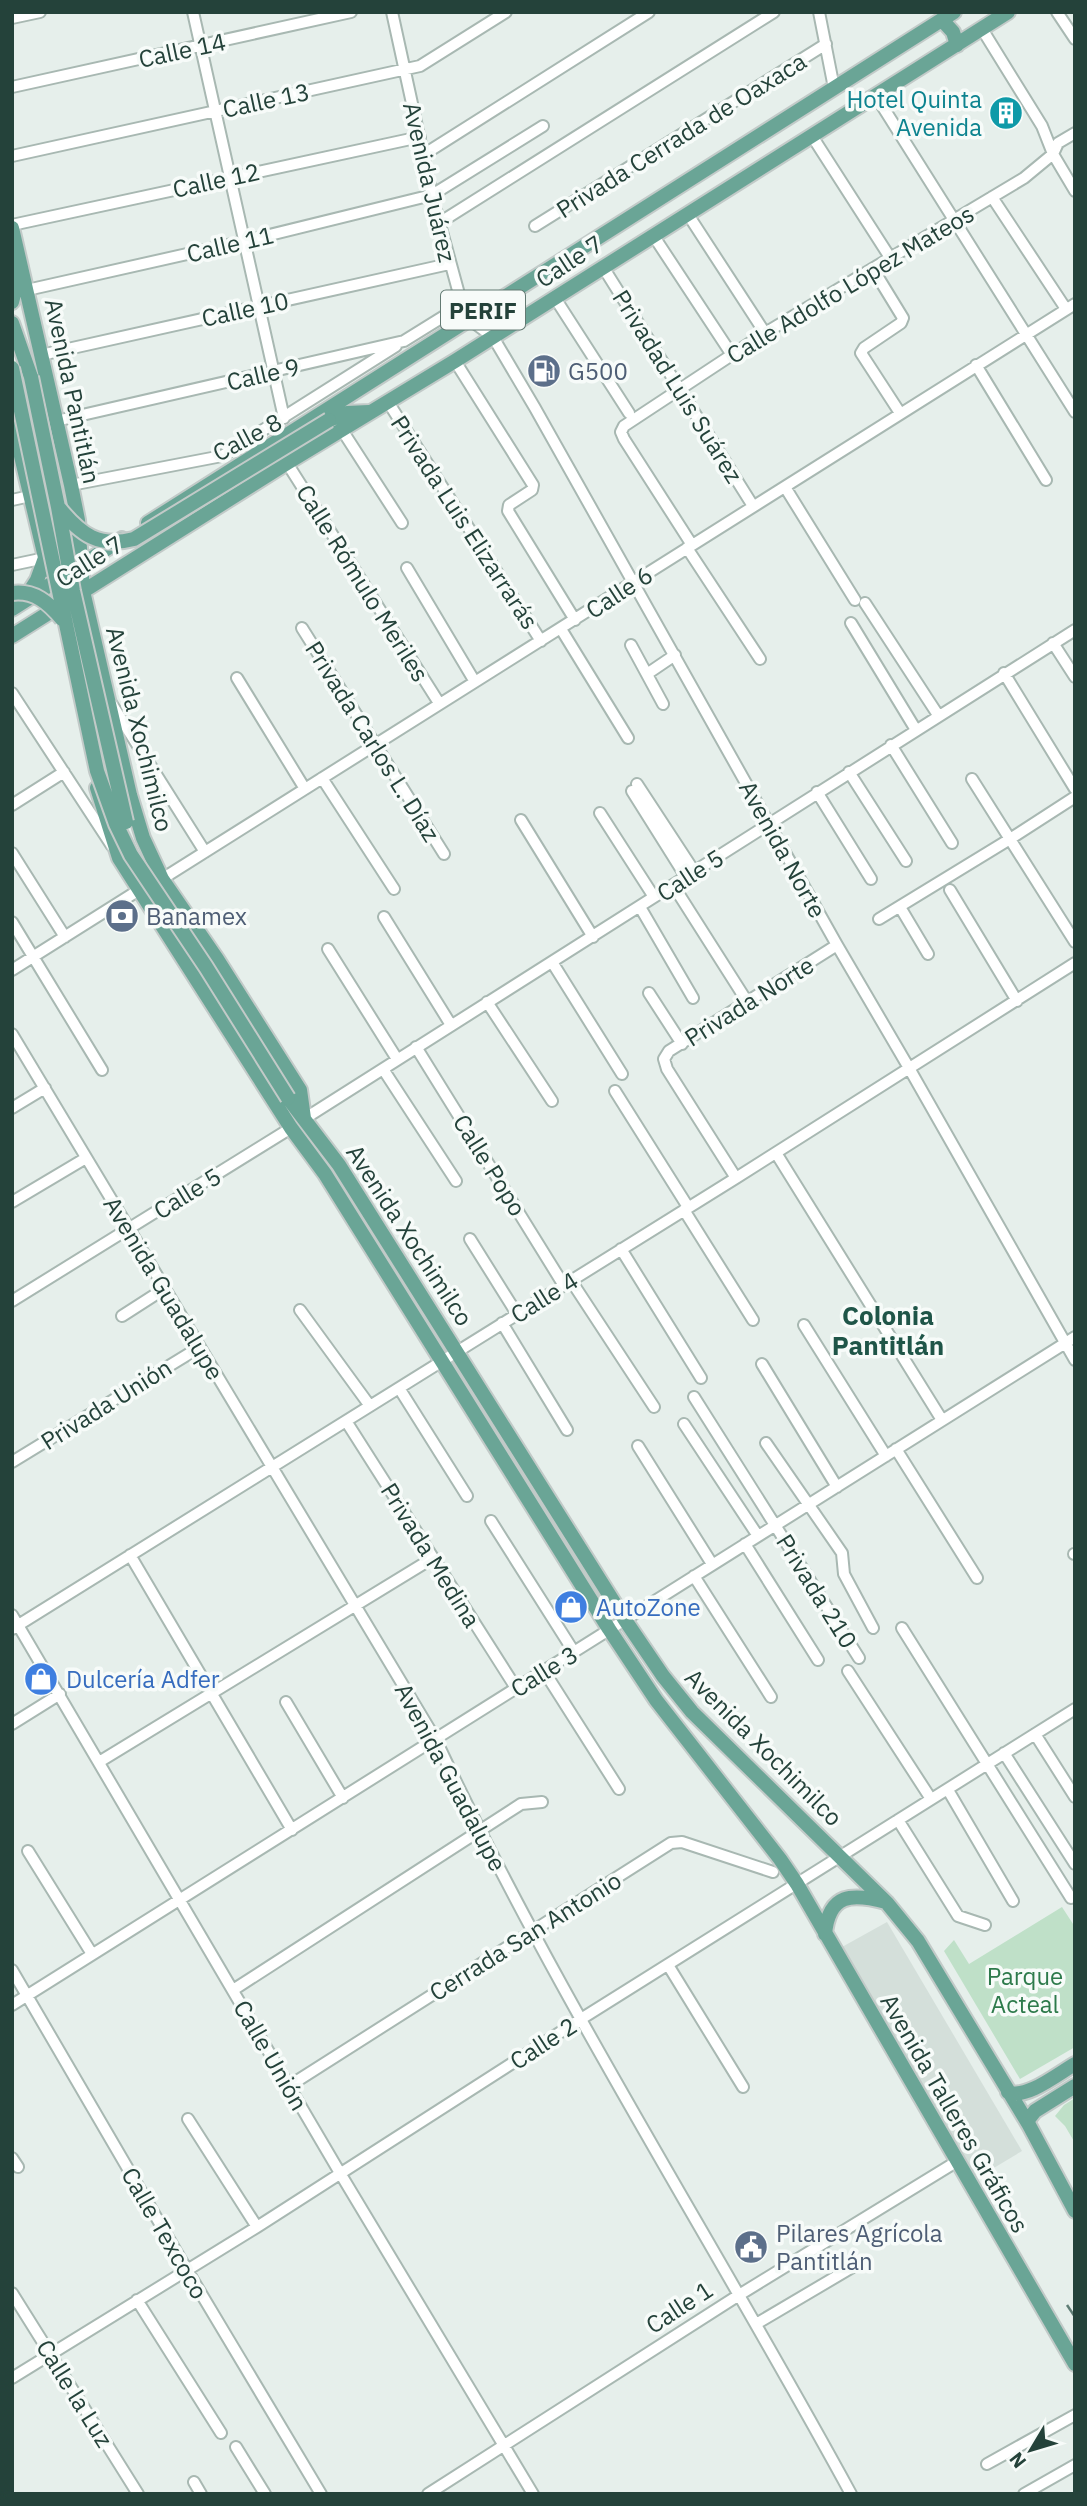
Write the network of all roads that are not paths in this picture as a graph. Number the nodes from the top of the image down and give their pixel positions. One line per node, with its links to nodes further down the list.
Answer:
1 (40, 12): 12 (street)
2 (194, 12): 17 (street)
3 (351, 12): 17 (street, Calle 14)
4 (392, 12): 18 (street, Avenida Juárez)
5 (506, 12): 18 (street, Calle 13)
6 (649, 12): 28 (street)
7 (774, 12): 36 (street)
8 (819, 12): 15 (street)
9 (1008, 12): 13 (main road, Calle 7 / PERIF)
10 (1057, 12): 14 (street)
11 (948, 16): 16 (main road); 20 (main road, Calle 7 / PERIF)
12 (12, 18)
13 (982, 29): 16 (main road, Calle 7 / PERIF); 27 (street)
14 (1075, 39)
15 (826, 44): 20 (street); 38 (street, Privada Cerrada de Oaxaca)
16 (957, 45): 21 (main road, Calle 7 / PERIF)
17 (201, 46): 19 (street, Calle 14); 22 (street)
18 (404, 70): 22 (street, Calle 13); 26 (street, Avenida Juárez)
19 (12, 87)
20 (834, 88): 52 (main road, Calle 7 / PERIF)
21 (876, 96): 25 (main road, Calle 7 / PERIF); 35 (street)
22 (216, 111): 29 (street, Calle 13); 30 (street)
23 (542, 126): 32 (street, Calle 11)
24 (1075, 133): 27 (street, Calle Adolfo López Mateos)
25 (812, 136): 34 (main road, Calle 7 / PERIF); 41 (street)
26 (420, 137): 28 (street, Avenida Juárez); 30 (street, Calle 12)
27 (1053, 154): 31 (street); 33 (street, Calle Adolfo López Mateos)
28 (423, 155): 32 (street, Avenida Juárez)
29 (12, 156)
30 (230, 176): 37 (street, Calle 12); 40 (street)
31 (1075, 191)
32 (432, 195): 36 (street, Avenida Juárez); 40 (street, Calle 11)
33 (992, 197): 35 (street, Calle Adolfo López Mateos); 51 (street)
34 (687, 213): 39 (main road, Calle 7 / PERIF); 54 (street)
35 (955, 219): 41 (street, Calle Adolfo López Mateos); 55 (street)
36 (439, 223): 42 (street, Avenida Juárez)
37 (12, 226): 43 (main road, Avenida Pantitlán)
38 (535, 226)
39 (653, 234): 44 (main road, Calle 7 / PERIF); 59 (street)
40 (245, 242): 46 (street, Calle 11); 50 (street)
41 (891, 259): 45 (street, Calle Adolfo López Mateos)
42 (449, 264): 49 (street, Avenida Juárez); 50 (street, Calle 10)
43 (21, 265): 46 (main road, Avenida Pantitlán); 48 (main road)
44 (603, 267): 47 (main road, Calle 7 / PERIF); 64 (street, Privadad Luis Suárez)
45 (873, 269): 54 (street, Calle Adolfo López Mateos); 69 (street)
46 (27, 290): 58 (main road, Avenida Pantitlán)
47 (555, 298): 56 (main road, Calle 7 / PERIF); 68 (street)
48 (12, 303)
49 (462, 305): 52 (street, Avenida Juárez); 57 (street, Calle 9)
50 (260, 306): 58 (street, Calle 10); 63 (street)
51 (1070, 306): 55 (street, Calle 6)
52 (469, 319): 56 (street, Avenida Juárez); 86 (main road, Calle 7 / PERIF)
53 (12, 323): 81 (main road, bridge)
54 (765, 333): 59 (street, Calle Adolfo López Mateos)
55 (1027, 334): 61 (street, Calle 6); 67 (street)
56 (493, 337): 60 (main road, Calle 7 / PERIF); 93 (street, Avenida Norte)
57 (404, 341): 63 (street, Calle 9); 70 (street, Calle 8)
58 (41, 355): 71 (main road, Avenida Pantitlán)
59 (732, 355): 64 (street, Calle Adolfo López Mateos)
60 (455, 361): 65 (main road, Calle 7 / PERIF); 97 (street)
61 (976, 365): 69 (street, Calle 6); 75 (street)
62 (12, 368): 98 (main road, bridge)
63 (275, 372): 70 (street); 71 (street, Calle 9)
64 (680, 388): 80 (street, Privadad Luis Suárez); 85 (street, Calle Adolfo López Mateos)
65 (388, 402): 66 (main road, Calle 7 / PERIF); 105 (street, Privada Luis Elizarrarás)
66 (371, 412): 73 (main road, Calle 7 / PERIF); 81 (main road, bridge)
67 (1075, 412)
68 (629, 413)
69 (900, 413): 77 (street, Calle 6)
70 (284, 418): 76 (street, Calle 8)
71 (56, 421): 76 (main road, Avenida Pantitlán)
72 (13, 426): 78 (main road)
73 (342, 430): 74 (main road, Calle 7 / PERIF); 82 (street)
74 (287, 463): 91 (main road, Calle 7 / PERIF); 118 (street, Calle Rómulo Meriles)
75 (1046, 480)
76 (71, 485): 84 (main road, Avenida Pantitlán)
77 (785, 487): 80 (street, Calle 6); 120 (street)
78 (30, 496): 79 (street); 83 (main road)
79 (12, 500)
80 (753, 506): 85 (street, Calle 6)
81 (58, 507): 150 (main road, bridge)
82 (402, 523)
83 (41, 541): 84 (main road); 87 (main road)
84 (78, 543): 89 (main road, Avenida Pantitlán)
85 (689, 547): 93 (street, Calle 6); 110 (street)
86 (105, 550): 89 (main road, Calle 7 / PERIF); 91 (main road)
87 (45, 558): 88 (street); 92 (main road); 95 (main road)
88 (12, 565)
89 (80, 565): 92 (main road, Calle 7 / PERIF); 94 (main road, Avenida Xochimilco)
90 (407, 568): 115 (street)
91 (118, 570): 94 (main road, Calle 7 / PERIF)
92 (52, 583): 95 (main road, Calle 7 / PERIF); 96 (main road, Avenida Xochimilco)
93 (633, 583): 97 (street, Calle 6); 109 (street, Avenida Norte)
94 (83, 592): 96 (main road, Calle 7 / PERIF); 104 (main road, Avenida Xochimilco)
95 (15, 602): 98 (main road, bridge)
96 (58, 607): 103 (main road, Calle 7 / PERIF); 106 (main road, Avenida Xochimilco)
97 (575, 620): 101 (street, Calle 6)
98 (65, 623): 186 (main road, bridge)
99 (851, 623): 121 (street)
100 (302, 628): 123 (street, Privada Carlos L. Díaz)
101 (561, 629): 105 (street, Calle 6); 122 (street)
102 (1075, 629): 107 (street, Calle 5)
103 (12, 636)
104 (93, 636): 106 (main road); 117 (main road, Avenida Xochimilco)
105 (541, 641): 115 (street, Calle 6)
106 (65, 642): 143 (main road, Avenida Xochimilco)
107 (1054, 643): 111 (street, Calle 5); 113 (street)
108 (631, 645): 112 (street)
109 (675, 655): 112 (street); 137 (street, Avenida Norte)
110 (760, 659)
111 (1003, 673): 120 (street, Calle 5); 131 (street)
112 (647, 674): 119 (street)
113 (1075, 677)
114 (237, 678): 130 (street)
115 (475, 682): 118 (street, Calle 6)
116 (12, 693): 125 (street, Avenida Xochimilco)
117 (105, 694): 140 (street); 146 (main road, Avenida Xochimilco)
118 (439, 703): 123 (street, Calle 6)
119 (663, 704)
120 (938, 715): 121 (street, Calle 5)
121 (916, 730): 124 (street, Calle 5)
122 (628, 738)
123 (374, 744): 127 (street, Calle 6); 142 (street, Privada Carlos L. Díaz)
124 (891, 745): 126 (street, Calle 5); 139 (street)
125 (64, 772): 134 (street); 143 (street, Avenida Xochimilco)
126 (849, 772): 132 (street, Calle 5); 144 (street)
127 (322, 778): 130 (street, Calle 6); 149 (street)
128 (972, 779): 138 (street)
129 (634, 787): 145 (street)
130 (305, 789): 140 (street, Calle 6)
131 (1075, 789)
132 (817, 792): 137 (street, Calle 5); 147 (street)
133 (1075, 797): 138 (street)
134 (12, 804)
135 (600, 813): 152 (street)
136 (521, 820): 159 (street)
137 (769, 824): 145 (street, Calle 5); 161 (street, Avenida Norte)
138 (1010, 839): 153 (street); 160 (street)
139 (952, 843)
140 (205, 852): 146 (street, Calle 6)
141 (12, 853): 158 (street)
142 (443, 854)
143 (119, 858): 150 (main road, Avenida Xochimilco)
144 (906, 861)
145 (690, 874): 148 (street, Calle 5)
146 (162, 879): 186 (main road, Avenida Xochimilco)
147 (871, 879)
148 (673, 885): 152 (street, Calle 5); 172 (street)
149 (394, 889)
150 (139, 890): 158 (street); 187 (main road, Avenida Xochimilco)
151 (950, 890): 170 (street)
152 (654, 897): 154 (street, Calle 5)
153 (900, 906): 156 (street); 163 (street)
154 (640, 907): 159 (street, Calle 5); 169 (street)
155 (384, 917): 173 (street)
156 (879, 919)
157 (12, 922): 164 (street)
158 (65, 937): 164 (street)
159 (593, 937): 165 (street, Calle 5)
160 (1075, 942)
161 (837, 945): 172 (street, Privada Norte); 178 (street, Avenida Norte)
162 (328, 948): 177 (street)
163 (928, 954)
164 (33, 957): 167 (street); 180 (street)
165 (552, 962): 171 (street, Calle 5); 181 (street)
166 (1075, 964): 170 (street, Calle 4)
167 (12, 970)
168 (649, 993): 175 (street)
169 (693, 998)
170 (1017, 1001): 178 (street, Calle 4)
171 (487, 1002): 173 (street, Calle 5); 184 (street)
172 (748, 1003): 175 (street, Privada Norte)
173 (451, 1025): 176 (street, Calle 5)
174 (12, 1034): 182 (street, Avenida Guadalupe)
175 (681, 1044): 190 (street, Privada Norte)
176 (416, 1047): 177 (street, Calle 5); 197 (street, Calle Popo)
177 (397, 1059): 179 (street, Calle 5)
178 (909, 1068): 188 (street, Calle 4); 206 (street, Avenida Norte)
179 (383, 1069): 186 (street, Calle 5); 191 (street)
180 (102, 1070)
181 (622, 1074)
182 (45, 1088): 185 (street); 189 (street, Avenida Guadalupe)
183 (615, 1091): 193 (street)
184 (552, 1101)
185 (12, 1108)
186 (304, 1119): 208 (main road, Avenida Xochimilco)
187 (290, 1128): 194 (street, Calle 5); 209 (main road, Avenida Xochimilco)
188 (776, 1153): 190 (street, Calle 4); 217 (street)
189 (86, 1158): 192 (street); 194 (street, Avenida Guadalupe)
190 (736, 1178): 193 (street, Calle 4)
191 (456, 1181)
192 (12, 1202)
193 (686, 1209): 196 (street, Calle 4); 203 (street)
194 (128, 1230): 198 (street, Avenida Guadalupe); 199 (street, Calle 5)
195 (470, 1239): 201 (street)
196 (621, 1249): 197 (street, Calle 4); 212 (street)
197 (567, 1281): 201 (street, Calle 4); 216 (street, Calle Popo)
198 (164, 1289): 202 (street); 207 (street, Avenida Guadalupe)
199 (12, 1301)
200 (300, 1310): 215 (street)
201 (517, 1314): 204 (street, Calle 4)
202 (122, 1316)
203 (753, 1320)
204 (502, 1323): 208 (street, Calle 4); 220 (street)
205 (804, 1325): 223 (street)
206 (1070, 1340): 210 (street, Avenida Norte); 217 (street, Calle 3)
207 (200, 1347): 224 (street, Privada Unión); 225 (street, Avenida Guadalupe)
208 (457, 1350): 209 (street, Calle 4); 239 (main road, Avenida Xochimilco)
209 (442, 1360): 213 (street, Calle 4); 243 (main road, Avenida Xochimilco)
210 (1075, 1360)
211 (762, 1364): 226 (street)
212 (701, 1378)
213 (399, 1388): 215 (street, Calle 4); 227 (street)
214 (694, 1397): 230 (street, Privada 210)
215 (370, 1406): 218 (street, Calle 4)
216 (654, 1407)
217 (942, 1420): 223 (street, Calle 3)
218 (346, 1421): 225 (street, Calle 4); 234 (street, Privada Medina)
219 (684, 1424): 231 (street)
220 (567, 1430)
221 (766, 1443): 228 (street)
222 (638, 1446): 235 (street)
223 (891, 1452): 226 (street, Calle 3); 237 (street)
224 (12, 1462)
225 (272, 1467): 233 (street, Calle 4); 238 (street, Avenida Guadalupe)
226 (838, 1487): 228 (street, Calle 3)
227 (467, 1496)
228 (808, 1503): 230 (street, Calle 3); 241 (street)
229 (491, 1521): 244 (street)
230 (776, 1524): 231 (street, Calle 3); 245 (street, Privada 210)
231 (758, 1536): 232 (street, Calle 3)
232 (744, 1544): 235 (street, Calle 3); 246 (street)
233 (130, 1555): 240 (street, Calle 4); 250 (street)
234 (433, 1558): 238 (street); 249 (street, Privada Medina)
235 (712, 1564): 236 (street, Calle 3)
236 (694, 1576): 239 (street, Calle 3); 252 (street)
237 (977, 1578)
238 (355, 1606): 250 (street); 257 (street, Avenida Guadalupe)
239 (625, 1620): 243 (street, Calle 3); 271 (main road, Avenida Xochimilco)
240 (14, 1623): 251 (street, Calle Unión)
241 (873, 1628)
242 (902, 1628): 260 (street)
243 (609, 1629): 244 (street, Calle 3); 274 (main road, Avenida Xochimilco)
244 (575, 1652): 247 (street, Calle 3)
245 (859, 1658)
246 (818, 1660)
247 (544, 1671): 249 (street, Calle 3); 261 (street)
248 (848, 1671): 265 (street)
249 (516, 1688): 257 (street, Calle 3)
250 (212, 1693): 259 (street); 268 (street)
251 (60, 1694): 255 (street); 259 (street, Calle Unión)
252 (771, 1697)
253 (286, 1702): 264 (street)
254 (1075, 1709): 256 (street, Calle 2)
255 (12, 1724)
256 (1035, 1734): 258 (street, Calle 2); 263 (street)
257 (436, 1740): 264 (street, Calle 3); 269 (street, Avenida Guadalupe)
258 (1004, 1753): 260 (street, Calle 2); 272 (street)
259 (99, 1762): 275 (street, Calle Unión)
260 (986, 1765): 262 (street, Calle 2); 276 (street)
261 (619, 1789)
262 (948, 1790): 265 (street, Calle 2); 277 (street)
263 (1075, 1797)
264 (343, 1798): 268 (street, Calle 3)
265 (931, 1799): 267 (street, Calle 2)
266 (542, 1802): 269 (street)
267 (898, 1820): 271 (street, Calle 2); 279 (street)
268 (292, 1829): 275 (street, Calle 3)
269 (480, 1833): 280 (street, Avenida Guadalupe); 285 (street)
270 (28, 1851): 282 (street)
271 (840, 1857): 274 (street, Calle 2); 278 (main road)
272 (1075, 1864)
273 (773, 1872): 280 (street, Cerrada San Antonio)
274 (797, 1884): 281 (main road, Avenida Talleres Gráficos); 283 (street, Calle 2)
275 (179, 1898): 282 (street, Calle 3); 285 (street, Calle Unión)
276 (1071, 1898)
277 (1013, 1901)
278 (887, 1903): 281 (main road); 293 (main road)
279 (985, 1925)
280 (533, 1931): 288 (street, Avenida Guadalupe); 290 (street, Cerrada San Antonio)
281 (825, 1934): 296 (main road, Avenida Talleres Gráficos)
282 (92, 1954): 286 (street, Calle 3)
283 (668, 1965): 288 (street, Calle 2); 292 (street)
284 (12, 1970): 286 (street, Calle Texcoco)
285 (233, 1990): 290 (street, Calle Unión)
286 (27, 1996): 287 (street, Calle 3); 301 (street, Calle Texcoco)
287 (12, 2005)
288 (581, 2019): 297 (street, Calle 2); 303 (street, Avenida Guadalupe)
289 (1075, 2064): 293 (main road)
290 (289, 2085): 297 (street, Calle Unión)
291 (1075, 2086): 295 (main road)
292 (743, 2087)
293 (1008, 2092): 295 (main road)
294 (188, 2119): 299 (street)
295 (1028, 2125): 298 (main road)
296 (956, 2162): 303 (street, Calle 1); 307 (main road, Avenida Talleres Gráficos)
297 (340, 2173): 299 (street, Calle 2); 311 (street, Calle Unión)
298 (1075, 2211)
299 (257, 2227): 301 (street, Calle 2)
300 (861, 2262): 305 (street)
301 (187, 2270): 304 (street, Calle 2); 319 (street, Calle Texcoco)
302 (12, 2293): 306 (street, Calle la Luz)
303 (739, 2295): 305 (street, Avenida Guadalupe); 311 (street, Calle 1)
304 (137, 2300): 306 (street, Calle 2); 310 (street)
305 (756, 2324): 322 (street, Avenida Guadalupe)
306 (51, 2354): 308 (street, Calle 2); 316 (street, Calle la Luz)
307 (1075, 2364)
308 (12, 2378)
309 (1075, 2415): 313 (street)
310 (221, 2432)
311 (505, 2446): 320 (street, Calle 1); 321 (street, Calle Unión)
312 (236, 2447): 318 (street)
313 (987, 2464)
314 (1075, 2465): 323 (street)
315 (194, 2482): 317 (street)
316 (138, 2494)
317 (201, 2494)
318 (265, 2494)
319 (321, 2494)
320 (428, 2494)
321 (533, 2494)
322 (851, 2494)
323 (1024, 2494)

